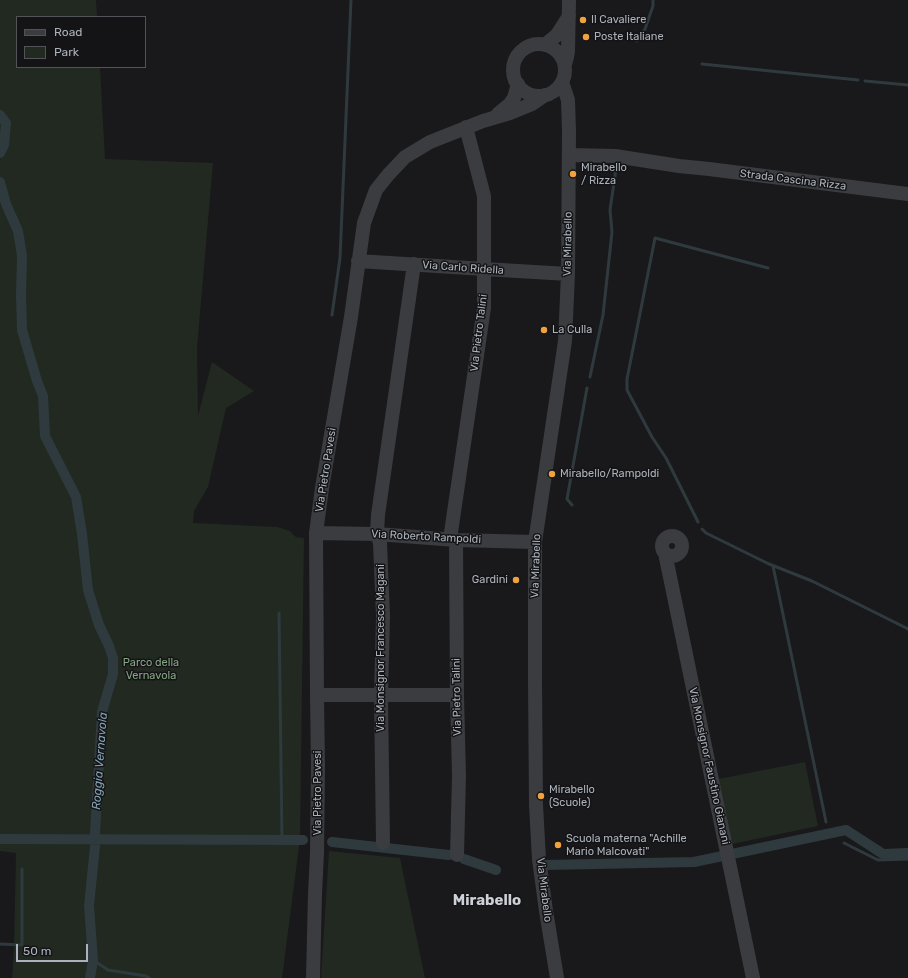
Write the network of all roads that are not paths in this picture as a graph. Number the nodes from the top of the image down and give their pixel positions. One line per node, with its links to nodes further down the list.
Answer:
1 (569, 0): 2 (street)
2 (569, 16): 3 (street); 4 (street)
3 (545, 45): 4 (street); 6 (street)
4 (565, 64): 5 (street)
5 (562, 82): 7 (street); 10 (street, Via Mirabello)
6 (518, 84): 7 (street); 8 (street, Via Pietro Pavesi)
7 (547, 94): 8 (street, Via Pietro Pavesi); 10 (street, Via Mirabello)
8 (493, 118): 9 (street, Via Pietro Pavesi)
9 (466, 127): 13 (street, Via Pietro Pavesi); 15 (street, Via Pietro Talini)
10 (569, 131): 11 (street, Via Mirabello)
11 (570, 155): 12 (street, Strada Cascina Rizza); 16 (street, Via Mirabello)
12 (908, 194)
13 (358, 260): 14 (street, Via Carlo Ridella); 17 (street, Via Pietro Pavesi)
14 (414, 264): 15 (street, Via Carlo Ridella); 18 (street, Via Monsignor Francesco Magani)
15 (484, 269): 16 (street, Via Carlo Ridella); 19 (street, Via Pietro Talini)
16 (568, 274): 20 (street, Via Mirabello)
17 (316, 533): 18 (street, Via Roberto Rampoldi); 22 (street, Via Pietro Pavesi)
18 (376, 534): 19 (street, Via Roberto Rampoldi); 24 (street, Via Monsignor Francesco Magani)
19 (453, 540): 20 (street, Via Roberto Rampoldi); 23 (street, Via Pietro Talini)
20 (535, 542): 30 (street, Via Mirabello)
21 (665, 553): 31 (street, Via Monsignor Faustino Gianani)
22 (317, 695): 24 (street); 27 (street, Via Pietro Pavesi)
23 (457, 695): 24 (street); 26 (street, Via Pietro Talini)
24 (382, 696): 25 (street, Via Monsignor Francesco Magani)
25 (383, 843)
26 (457, 855)
27 (315, 894): 28 (street, Via Pietro Pavesi); 29 (street, Via Pietro Pavesi)
28 (304, 978)
29 (313, 978)
30 (557, 978)
31 (753, 978)

